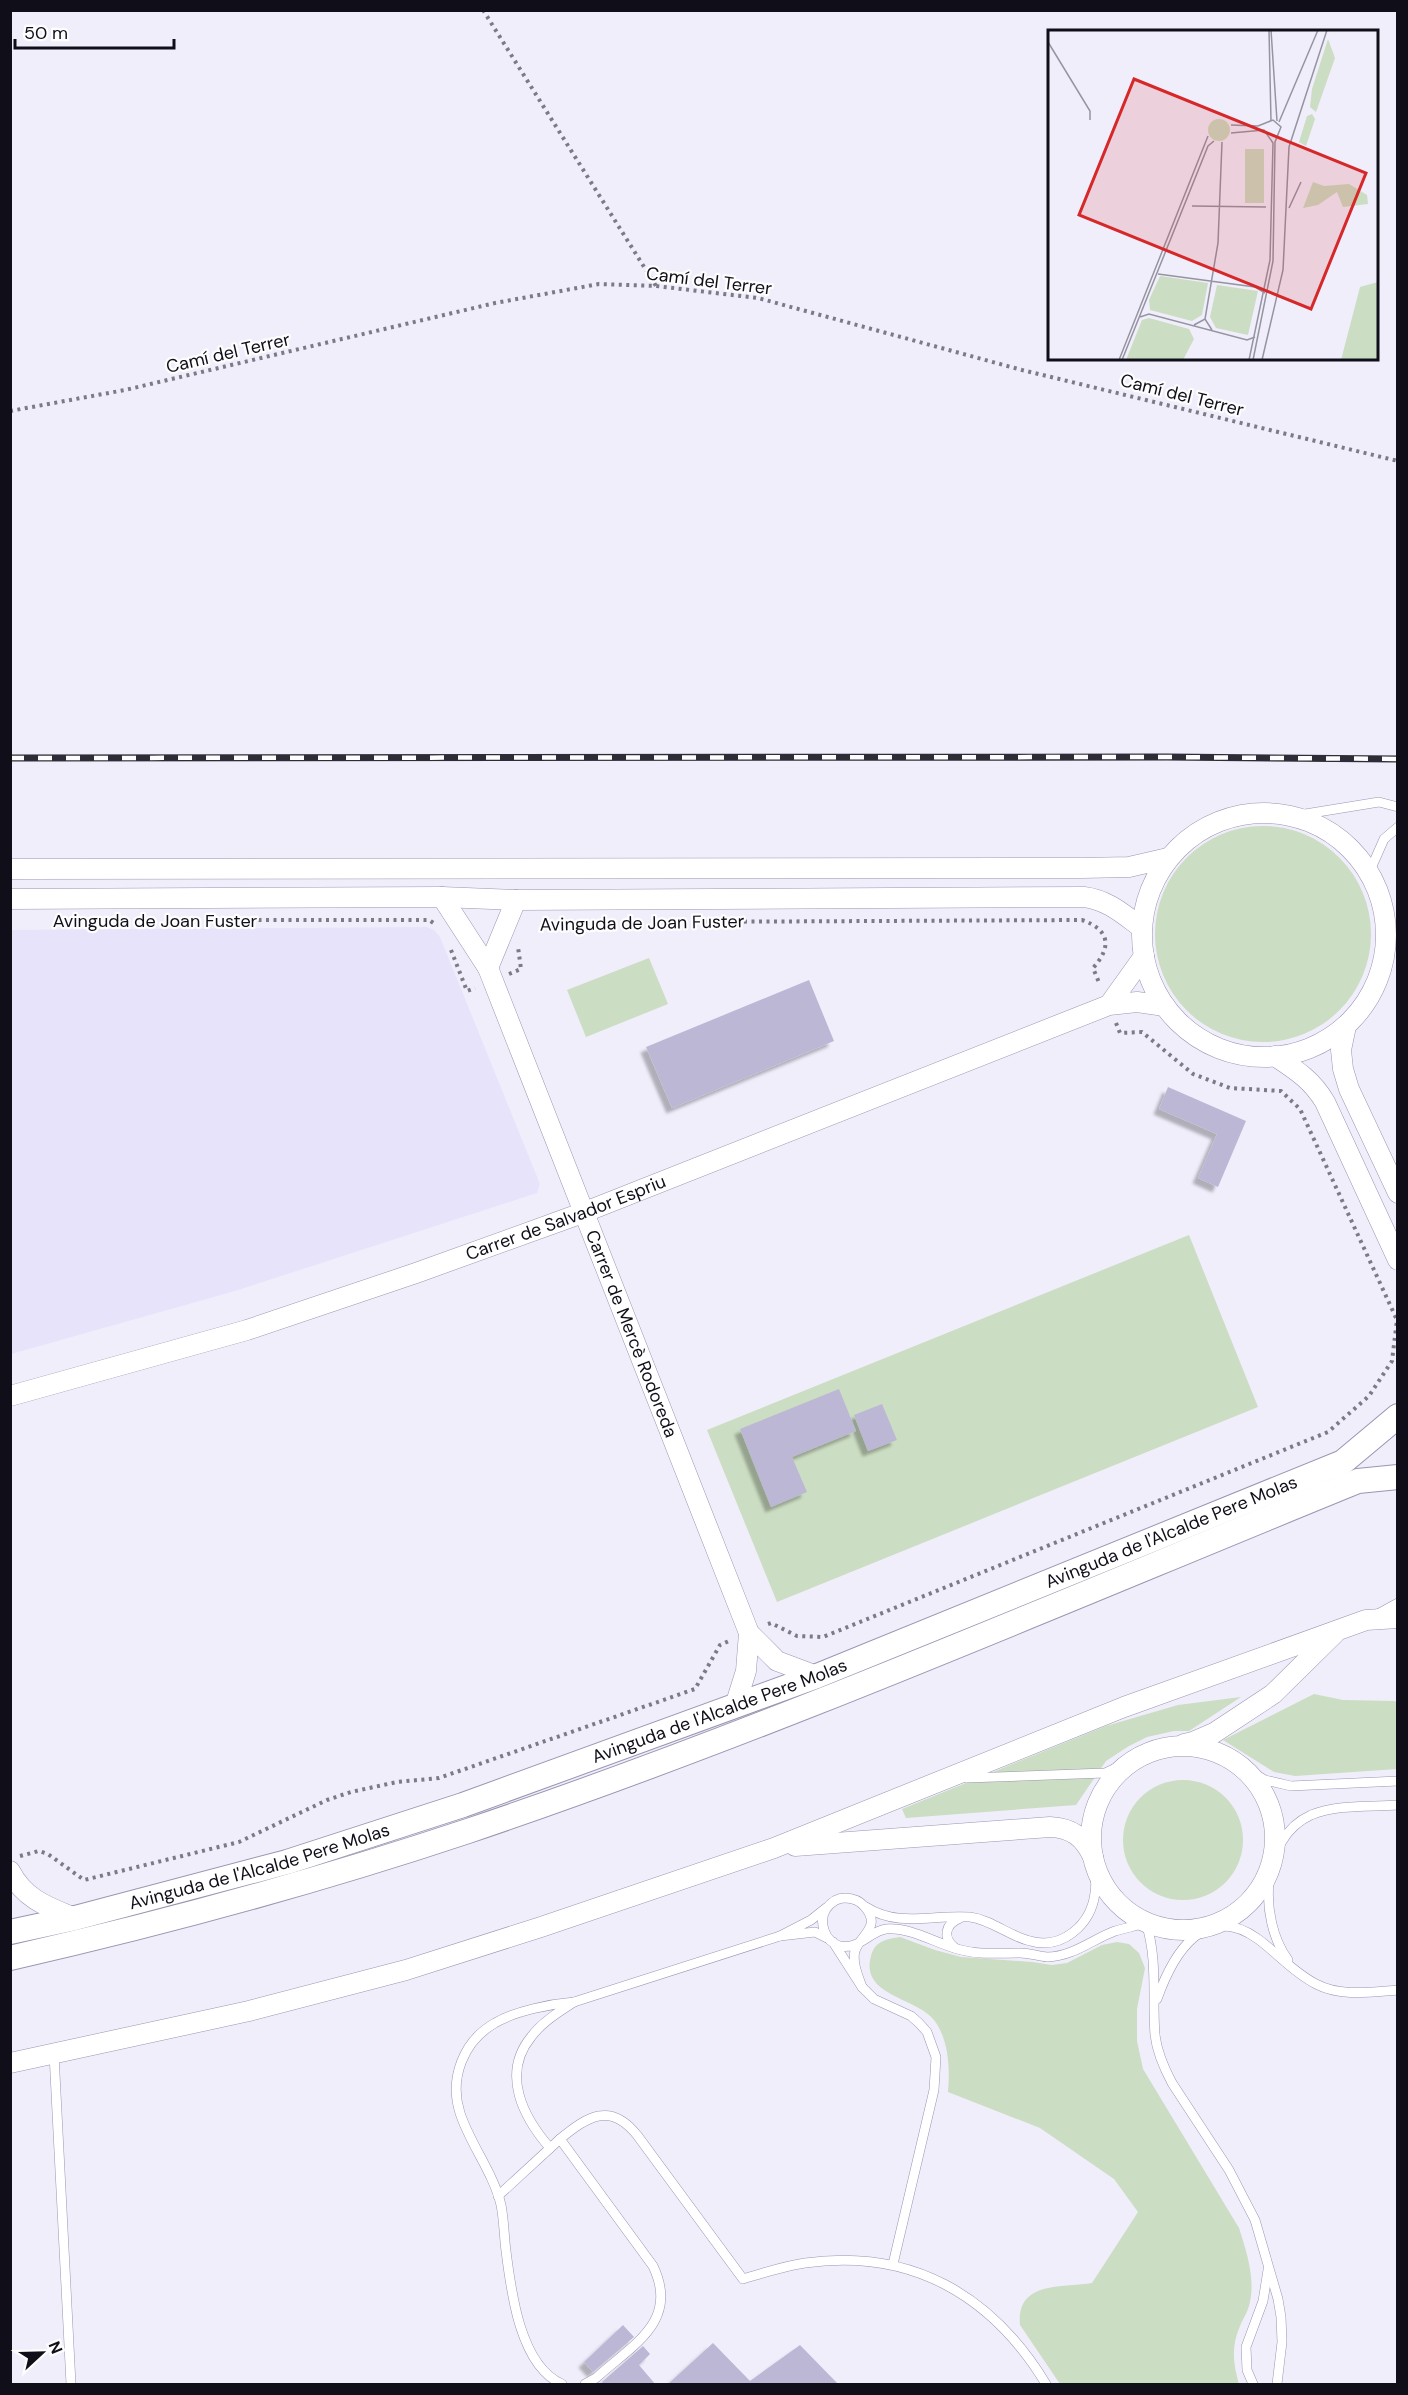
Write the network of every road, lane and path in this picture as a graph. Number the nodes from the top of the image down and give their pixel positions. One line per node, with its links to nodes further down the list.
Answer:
1 (491, 10): 2 (path)
2 (484, 12): 3 (path)
3 (656, 286): 4 (path, Camí del Terrer); 5 (path, Camí del Terrer)
4 (10, 411)
5 (1398, 461)
6 (1398, 807): 7 (lane)
7 (1293, 816): 9 (street); 11 (street)
8 (1398, 827): 11 (lane)
9 (1168, 858): 10 (street); 17 (street)
10 (10, 869)
11 (1369, 873): 26 (street)
12 (442, 897): 13 (street, Avinguda de Joan Fuster); 14 (street, Avinguda de Joan Fuster); 23 (street, Carrer de Mercè Rodoreda)
13 (10, 899)
14 (516, 900): 17 (street, Avinguda de Joan Fuster); 23 (street)
15 (198, 921): 18 (path, Avinguda de Joan Fuster)
16 (668, 922): 22 (path, Avinguda de Joan Fuster)
17 (1142, 928): 21 (street)
18 (440, 929)
19 (518, 941): 23 (path, Avinguda de Joan Fuster)
20 (448, 943): 23 (path, Avinguda de Joan Fuster)
21 (1144, 956): 24 (street); 25 (street)
22 (1093, 968)
23 (491, 974): 31 (street, Carrer de Mercè Rodoreda)
24 (1108, 1005): 25 (street, Carrer de Salvador Espriu); 31 (street, Carrer de Salvador Espriu)
25 (1165, 1006): 28 (street)
26 (1346, 1026): 28 (street); 29 (street)
27 (1120, 1034): 33 (path)
28 (1275, 1056): 32 (street)
29 (1393, 1171): 30 (street)
30 (1398, 1193)
31 (585, 1212): 34 (street, Carrer de Salvador Espriu); 39 (street, Carrer de Mercè Rodoreda)
32 (1398, 1260)
33 (1397, 1320)
34 (10, 1396)
35 (1398, 1416): 40 (street, Avinguda de l'Alcalde Pere Molas)
36 (1398, 1477): 63 (street, Avinguda de l'Alcalde Pere Molas)
37 (1398, 1616): 38 (street)
38 (1339, 1629): 42 (street); 46 (street)
39 (749, 1633): 40 (street, Carrer de Mercè Rodoreda); 41 (street, Carrer de Mercè Rodoreda)
40 (817, 1676): 41 (street, Avinguda de l'Alcalde Pere Molas)
41 (735, 1706): 55 (street, Avinguda de l'Alcalde Pere Molas)
42 (1164, 1748): 43 (street); 44 (street)
43 (1137, 1758): 46 (lane); 49 (street)
44 (1240, 1765): 45 (lane); 50 (street)
45 (1398, 1781)
46 (937, 1782): 48 (street)
47 (1398, 1805): 50 (lane)
48 (774, 1848): 49 (street); 69 (street)
49 (1093, 1857): 54 (lane); 56 (street)
50 (1273, 1859): 57 (street); 64 (lane)
51 (10, 1871): 55 (street)
52 (863, 1904): 53 (lane); 54 (lane); 60 (lane)
53 (828, 1907): 59 (lane); 61 (lane)
54 (965, 1917): 62 (lane)
55 (75, 1918): 58 (street, Avinguda de l'Alcalde Pere Molas)
56 (1146, 1923): 57 (street); 62 (lane); 68 (lane)
57 (1207, 1928): 64 (lane); 68 (lane)
58 (10, 1932)
59 (780, 1936): 61 (lane); 67 (lane)
60 (863, 1940): 61 (lane); 62 (lane); 65 (lane)
61 (831, 1941): 65 (lane)
62 (957, 1949)
63 (10, 1958)
64 (1296, 1971): 66 (lane)
65 (862, 1987): 75 (lane)
66 (1398, 1990)
67 (574, 2002): 72 (lane); 73 (lane)
68 (1155, 2007): 74 (lane)
69 (54, 2054): 70 (street); 76 (lane)
70 (10, 2063)
71 (560, 2139): 72 (lane); 75 (lane); 78 (lane)
72 (550, 2148): 73 (lane)
73 (498, 2196): 77 (lane)
74 (1268, 2262): 80 (lane); 81 (lane)
75 (894, 2264): 79 (lane)
76 (71, 2385)
77 (562, 2385)
78 (585, 2385)
79 (1046, 2385)
80 (1253, 2385)
81 (1277, 2385)

